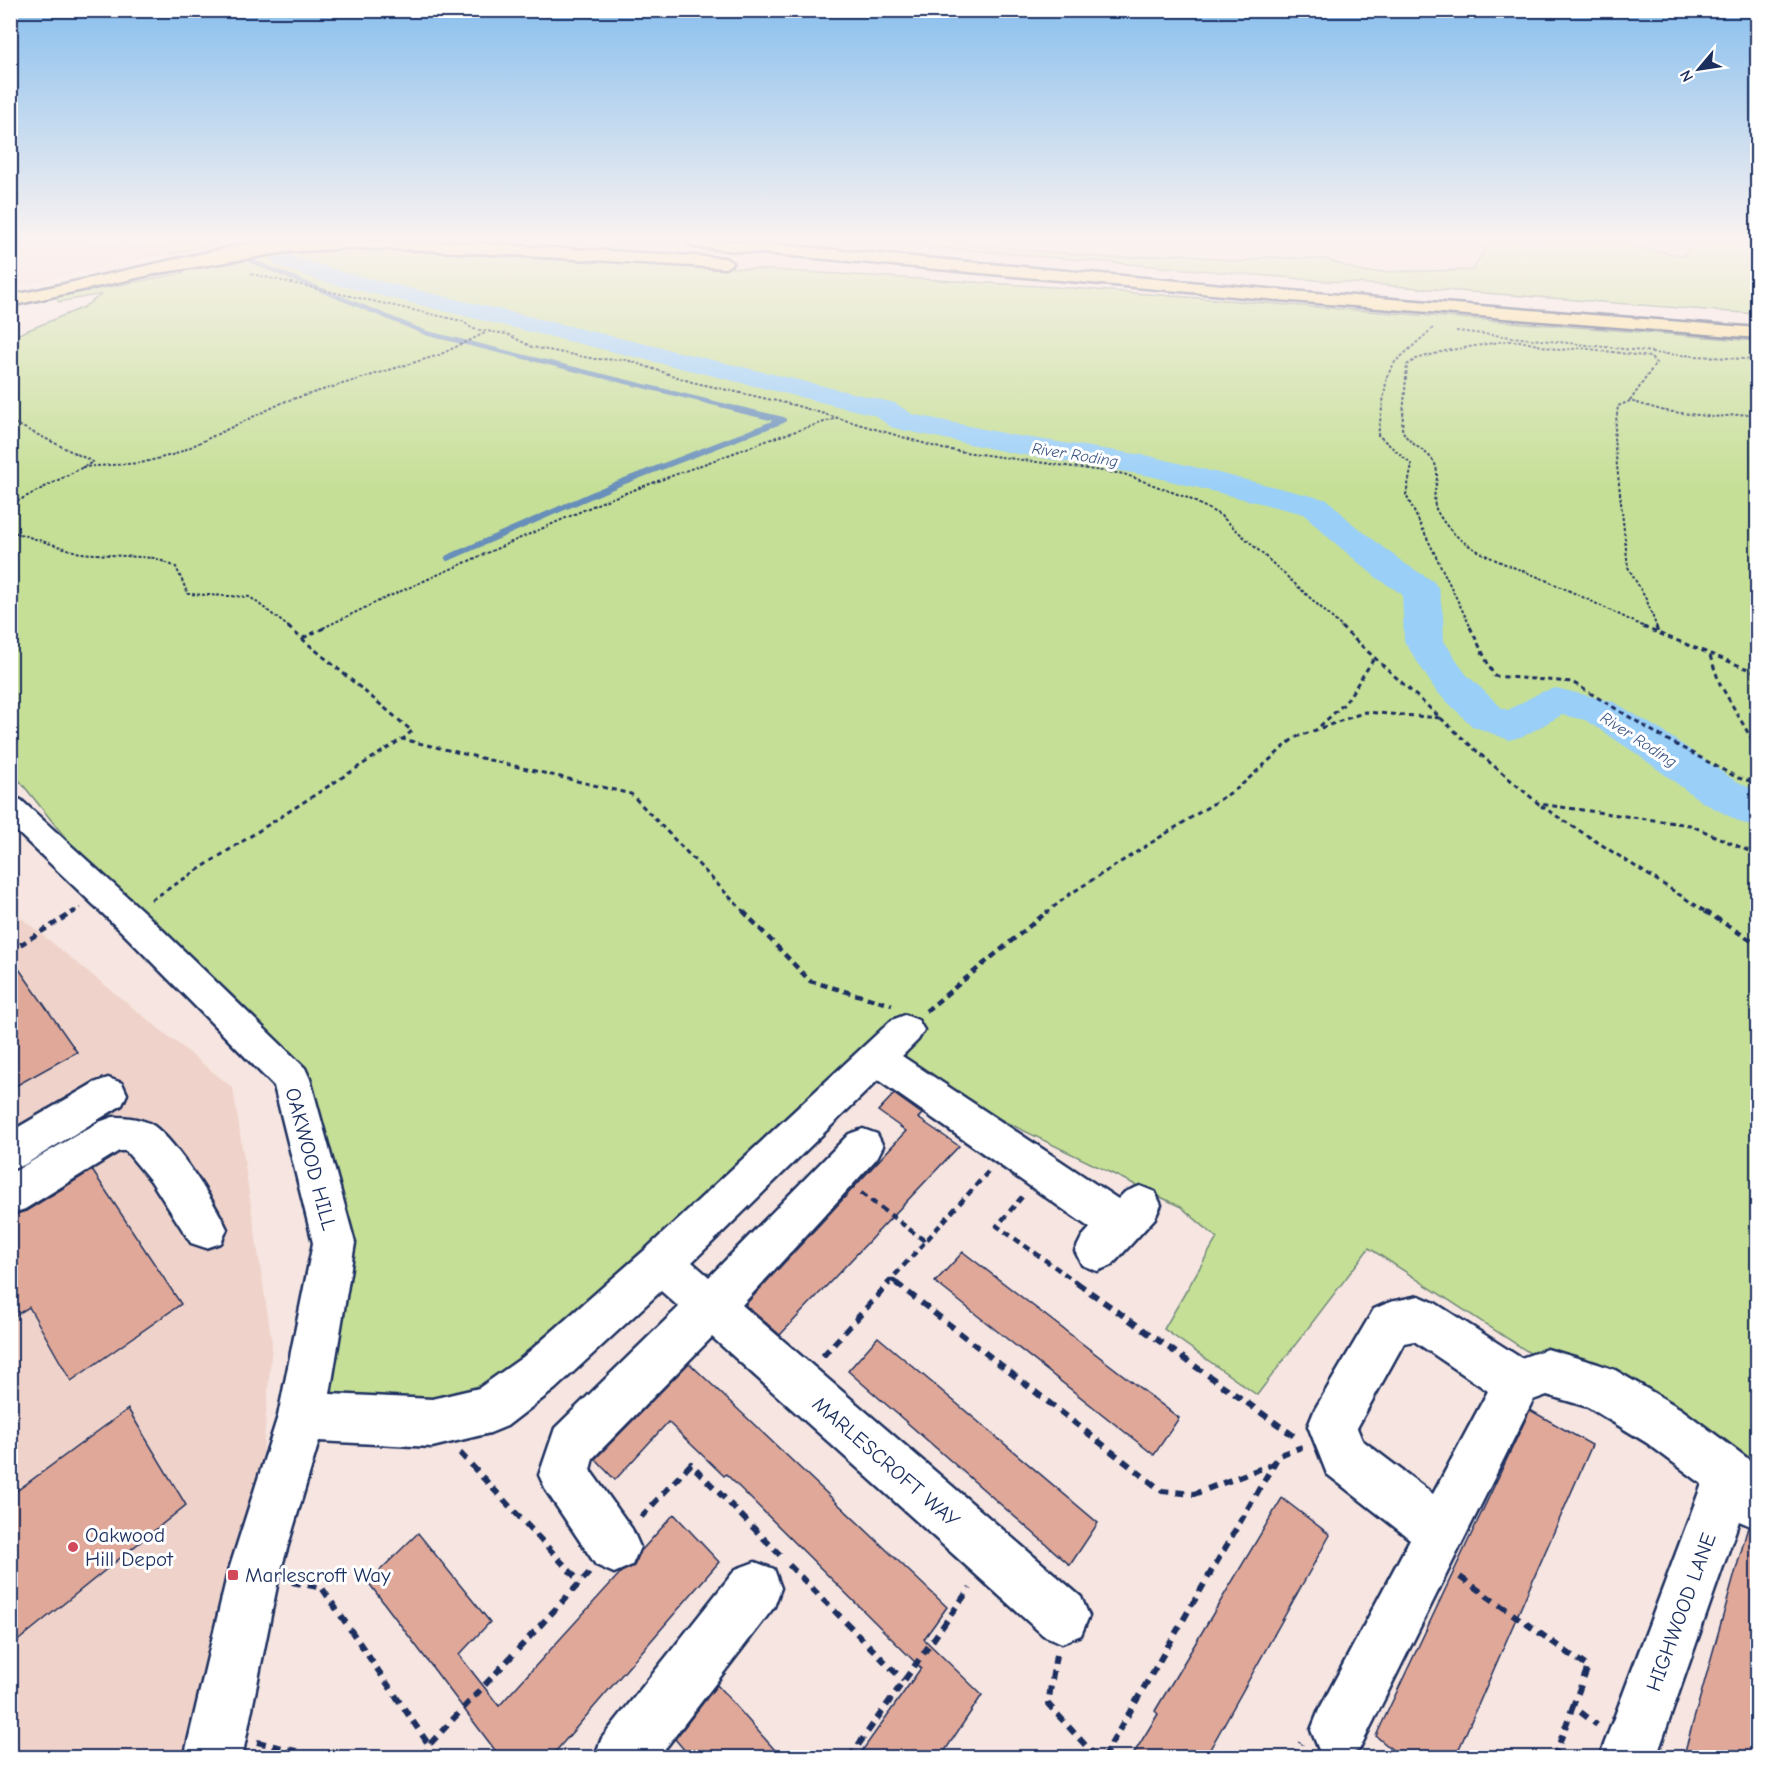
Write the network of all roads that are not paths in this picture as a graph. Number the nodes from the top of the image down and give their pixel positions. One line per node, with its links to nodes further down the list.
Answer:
1 (1654, 325): 2 (main road)
2 (1758, 333)
3 (10, 807): 15 (street, OAKWOOD HILL)
4 (905, 1030): 5 (street)
5 (876, 1059): 10 (street); 12 (street)
6 (108, 1094): 7 (street)
7 (10, 1153)
8 (858, 1167): 13 (street)
9 (10, 1196): 11 (street)
10 (1119, 1227)
11 (206, 1229)
12 (661, 1263): 13 (street, MARLESCROFT WAY); 15 (street)
13 (711, 1307): 18 (street); 20 (street, MARLESCROFT WAY)
14 (1517, 1383): 16 (street, HIGHWOOD LANE); 17 (street); 17 (street)
15 (302, 1416): 22 (street, OAKWOOD HILL)
16 (1744, 1489): 23 (street, HIGHWOOD LANE)
17 (1435, 1543): 21 (street)
18 (614, 1547)
19 (755, 1588): 24 (street)
20 (1062, 1616)
21 (1339, 1730)
22 (216, 1746)
23 (1631, 1750)
24 (622, 1758)

